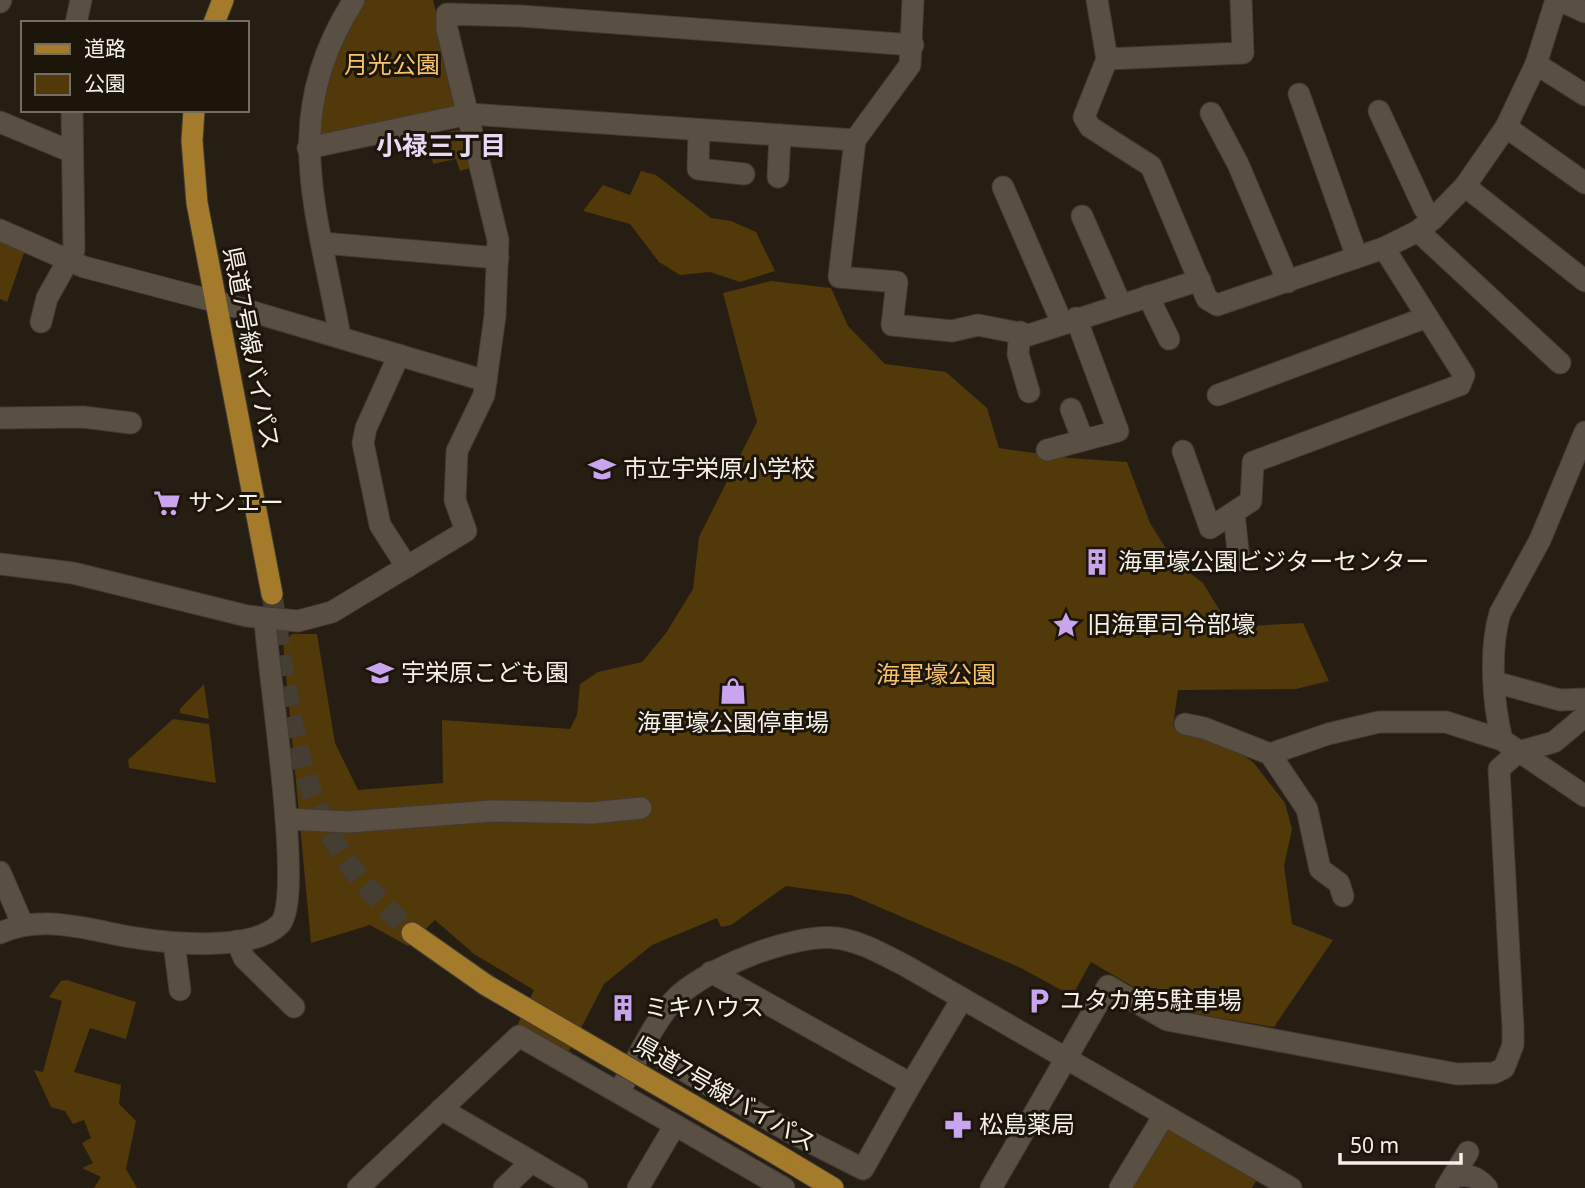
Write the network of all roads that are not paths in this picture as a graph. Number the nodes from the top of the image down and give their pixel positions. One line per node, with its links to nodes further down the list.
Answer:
1 (81, 0): 10 (street)
2 (223, 0): 11 (main road)
3 (354, 0): 27 (street)
4 (914, 0): 12 (street)
5 (1097, 0): 13 (street)
6 (1241, 0): 13 (street)
7 (1558, 0): 9 (street); 14 (street)
8 (526, 8): 12 (street); 21 (street)
9 (1585, 12)
10 (76, 21)
11 (215, 21)
12 (913, 46): 26 (street)
13 (1107, 59): 42 (street)
14 (1536, 64): 16 (street); 23 (street)
15 (1299, 94): 39 (street)
16 (1585, 95)
17 (1378, 111): 35 (street)
18 (72, 112): 28 (street)
19 (194, 112): 46 (main road, 県道7号線バイパス)
20 (1211, 113): 44 (street)
21 (469, 114): 24 (street); 27 (street); 40 (street)
22 (0, 122): 28 (street)
23 (1506, 127): 31 (street); 32 (street)
24 (699, 130): 25 (street); 29 (street)
25 (780, 135): 26 (street); 30 (street)
26 (855, 141): 51 (street)
27 (308, 148): 37 (street)
28 (72, 152): 41 (street)
29 (744, 174)
30 (778, 177)
31 (1585, 183)
32 (1465, 186): 35 (street); 43 (street)
33 (1003, 187): 49 (street)
34 (1082, 216): 47 (street)
35 (1425, 225): 38 (street); 55 (street)
36 (0, 230): 41 (street)
37 (322, 243): 40 (street); 52 (street)
38 (1384, 248): 39 (street); 48 (street)
39 (1357, 257): 44 (street)
40 (498, 258): 56 (street)
41 (68, 261): 46 (street); 50 (street)
42 (1200, 280): 44 (street); 45 (street)
43 (1585, 281)
44 (1288, 282)
45 (1149, 296): 47 (street); 53 (street)
46 (213, 301): 52 (street); 70 (main road, 県道7号線バイパス)
47 (1120, 303): 49 (street)
48 (1427, 317): 58 (street); 66 (street)
49 (1069, 320): 51 (street); 63 (street)
50 (41, 322)
51 (1020, 331): 57 (street)
52 (340, 337): 54 (street)
53 (1169, 339)
54 (399, 355): 56 (street); 69 (street)
55 (1560, 363)
56 (486, 381): 69 (street)
57 (1029, 391)
58 (1218, 396)
59 (1071, 410): 63 (street)
60 (0, 418): 61 (street)
61 (131, 423)
62 (1585, 432): 72 (street)
63 (1083, 440): 64 (street)
64 (1047, 450)
65 (1183, 452): 66 (street)
66 (1234, 514): 67 (street)
67 (1239, 560)
68 (0, 564): 71 (street)
69 (407, 567): 71 (street)
70 (272, 594)
71 (265, 619): 80 (street)
72 (1495, 682): 73 (street); 76 (street)
73 (1585, 699)
74 (1585, 716): 76 (street)
75 (1185, 724): 77 (street)
76 (1510, 746): 77 (street); 78 (street); 93 (street)
77 (1270, 754): 82 (street)
78 (1585, 796)
79 (631, 808): 80 (street)
80 (296, 819): 86 (street)
81 (0, 872): 83 (street)
82 (1343, 896)
83 (22, 923): 84 (street); 87 (street)
84 (0, 933)
85 (412, 933): 107 (main road, 県道7号線バイパス, bridge)
86 (236, 941): 87 (street); 91 (street)
87 (174, 943): 89 (street)
88 (711, 972): 90 (street); 92 (street); 94 (street)
89 (180, 990)
90 (962, 999): 93 (street); 94 (street)
91 (294, 1007)
92 (645, 1048): 94 (street); 95 (street)
93 (1066, 1060): 97 (street); 108 (street)
94 (911, 1084)
95 (619, 1093): 96 (street); 98 (street)
96 (441, 1109): 100 (street); 102 (street)
97 (1163, 1116): 109 (street); 110 (street)
98 (675, 1125): 105 (street); 106 (street)
99 (1468, 1152): 101 (street)
100 (531, 1162): 103 (street); 104 (street)
101 (1450, 1182): 111 (street)
102 (358, 1188)
103 (504, 1188)
104 (577, 1188)
105 (638, 1188)
106 (784, 1188)
107 (833, 1188)
108 (991, 1188)
109 (1120, 1188)
110 (1291, 1188)
111 (1487, 1188)

